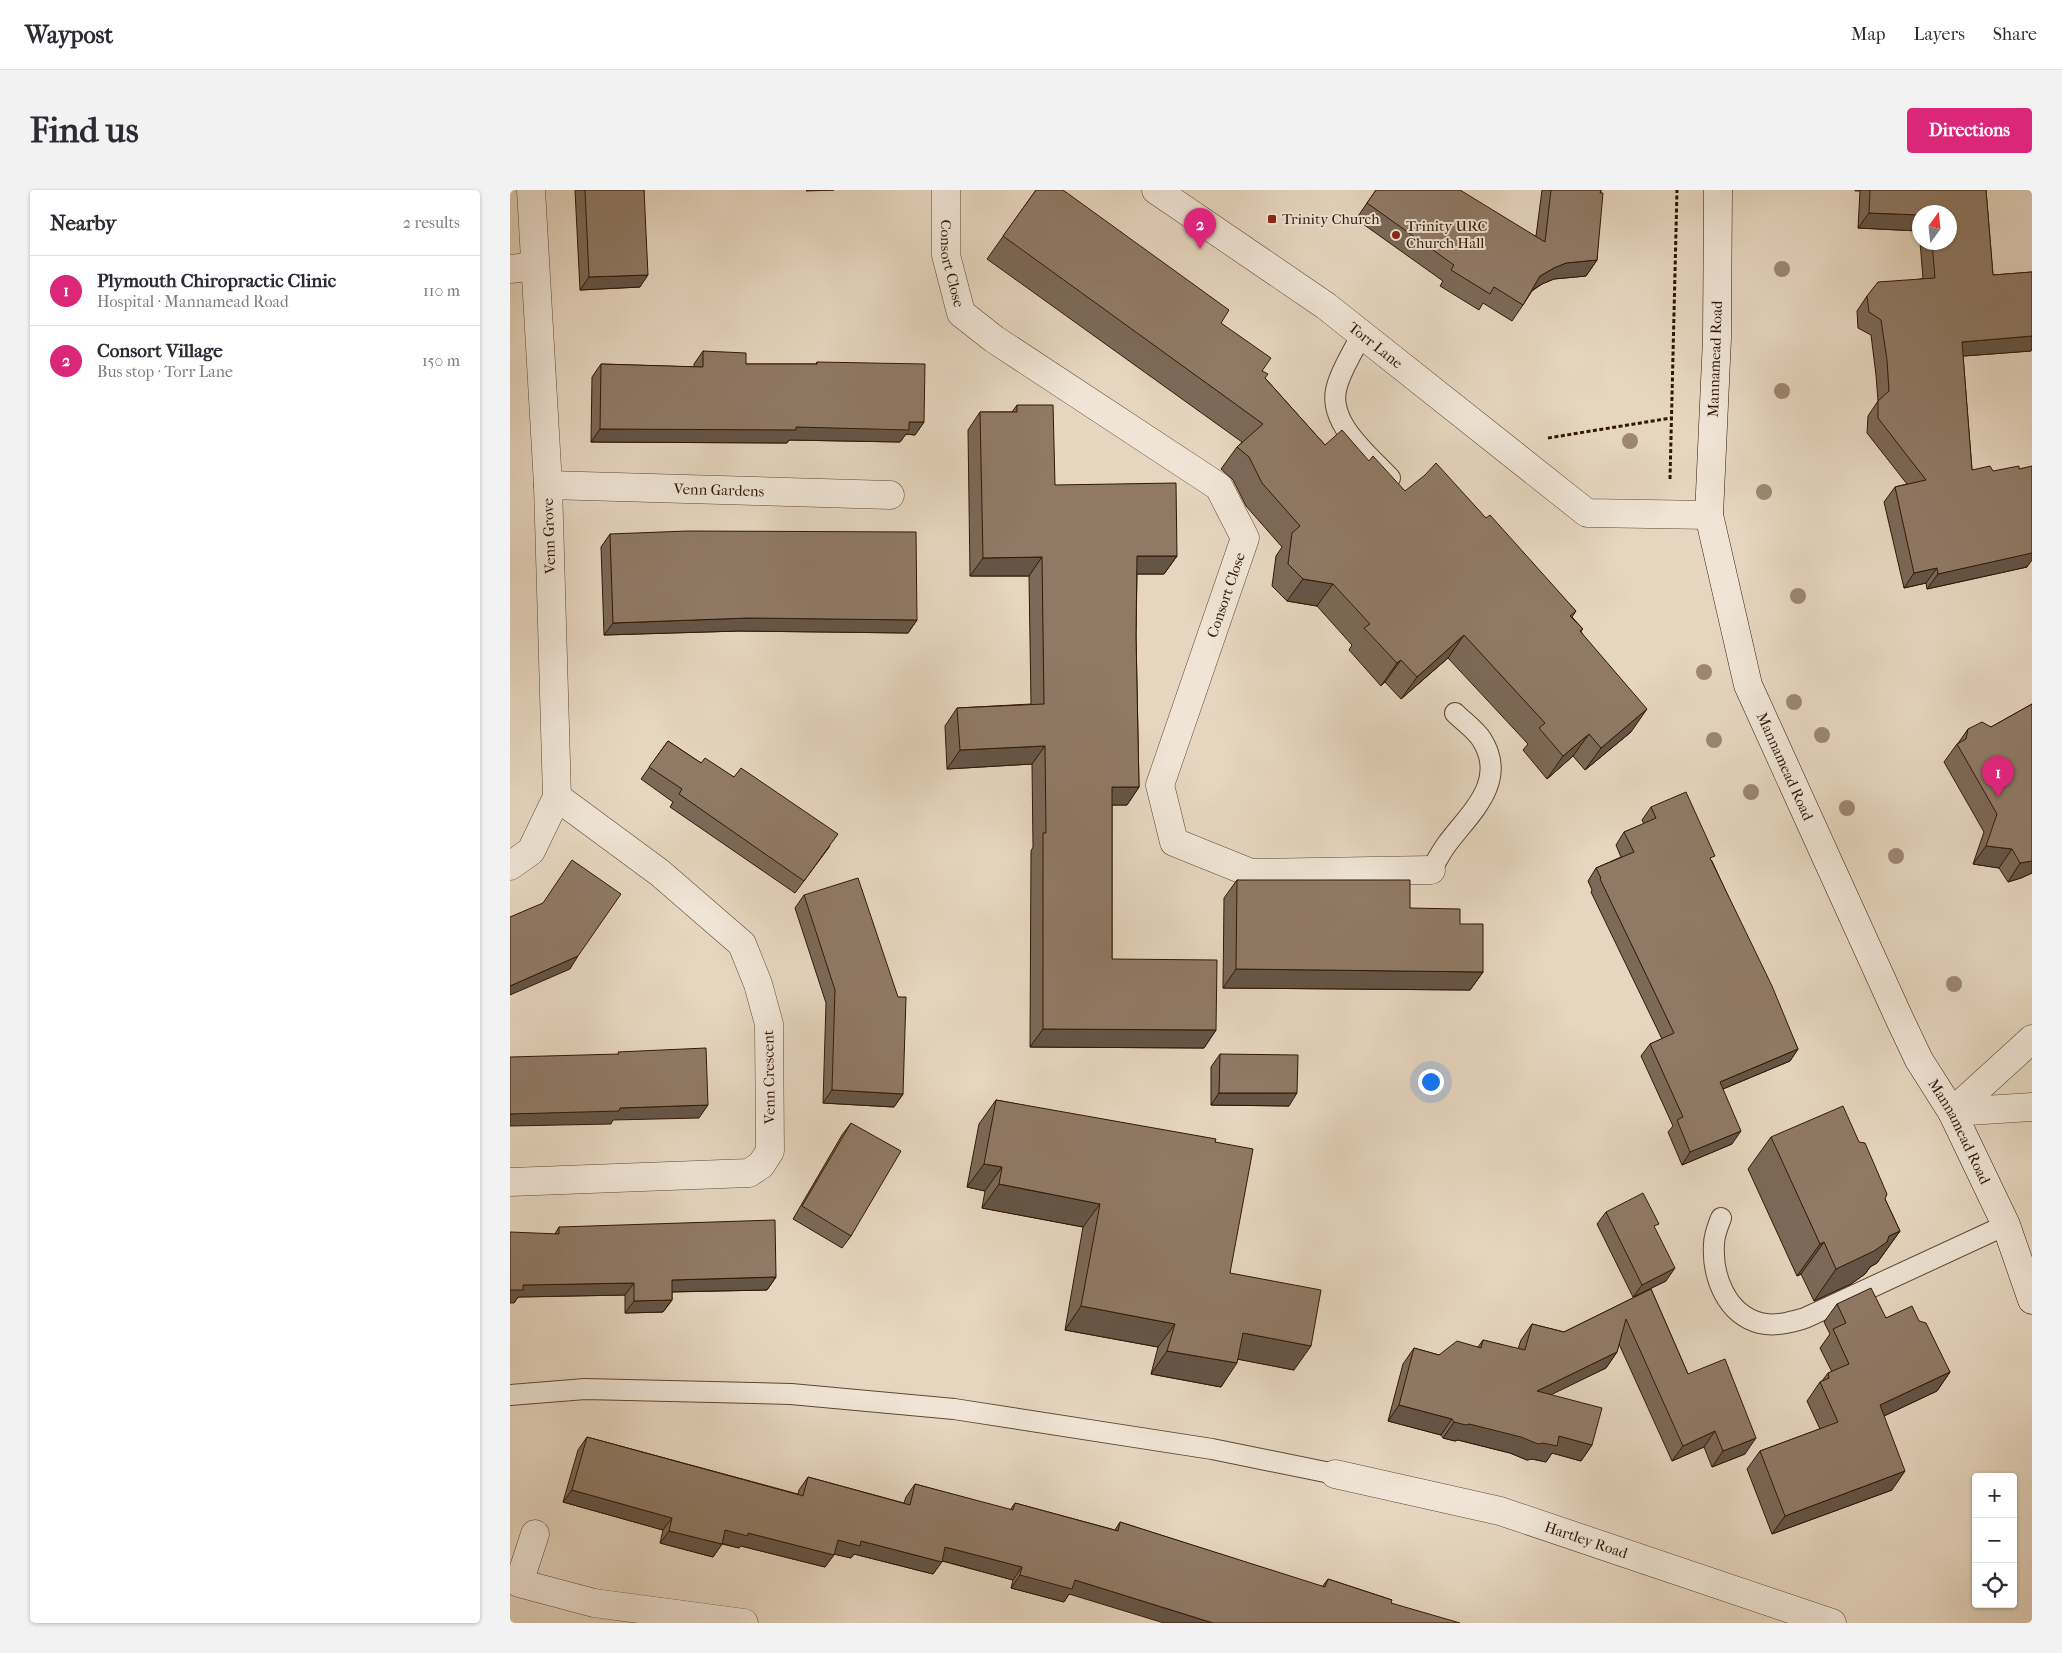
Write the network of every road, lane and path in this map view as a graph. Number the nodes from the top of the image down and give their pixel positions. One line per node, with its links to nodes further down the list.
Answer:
1 (531, 190): 6 (street, Venn Grove)
2 (946, 190): 18 (street, Consort Close)
3 (1156, 190): 7 (street, Torr Lane)
4 (1677, 190): 8 (path)
5 (1718, 190): 14 (street, Mannamead Road)
6 (522, 268): 10 (street, Venn Grove)
7 (1362, 334): 9 (street, Torr Lane); 11 (lane)
8 (1671, 418): 9 (path); 13 (path)
9 (1502, 445): 13 (street, Torr Lane)
10 (548, 485): 12 (street, Venn Gardens); 16 (street, Venn Grove)
11 (1401, 489)
12 (890, 495)
13 (1669, 514): 14 (street)
14 (1709, 515): 21 (street, Mannamead Road)
15 (1455, 713): 18 (lane)
16 (557, 797): 17 (street, Venn Grove); 22 (street, Venn Crescent)
17 (510, 866)
18 (1431, 870)
19 (2032, 1039): 21 (street)
20 (2032, 1107): 21 (street)
21 (1952, 1112): 24 (street, Mannamead Road)
22 (510, 1182)
23 (1720, 1218): 24 (lane)
24 (2006, 1225): 25 (street, Mannamead Road)
25 (2032, 1300)
26 (510, 1395): 27 (lane)
27 (1335, 1474): 31 (street, Hartley Road)
28 (535, 1534): 29 (street)
29 (514, 1592): 30 (street)
30 (744, 1623)
31 (1832, 1623)

